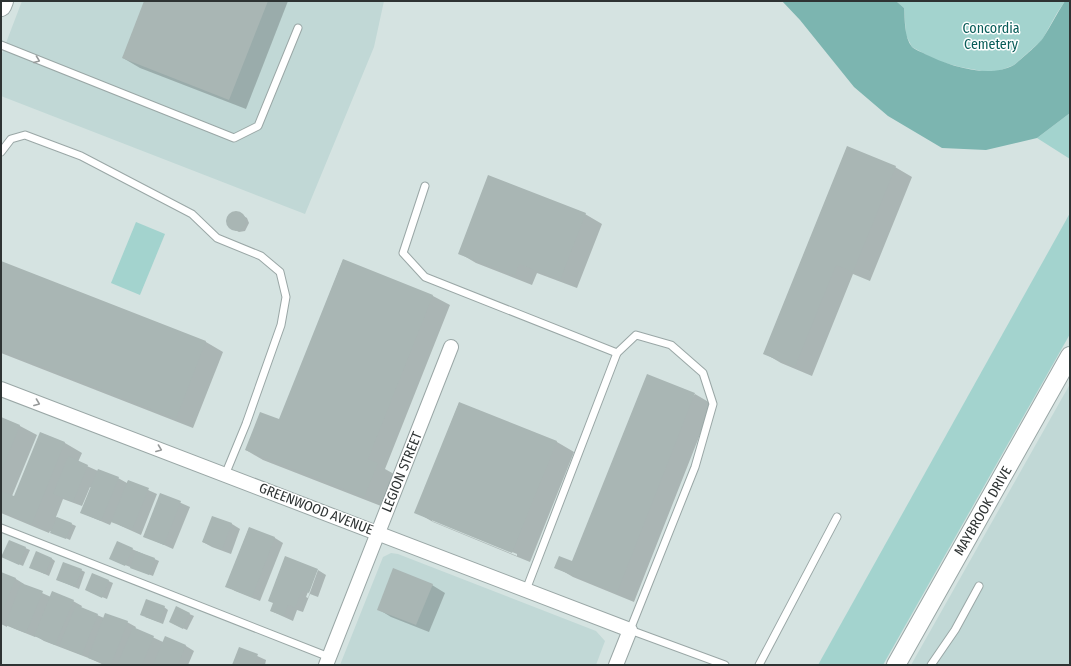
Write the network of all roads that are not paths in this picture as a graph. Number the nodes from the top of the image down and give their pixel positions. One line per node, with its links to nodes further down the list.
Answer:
1 (3, 1): 2 (main road)
2 (1, 6)
3 (298, 28): 4 (lane, one-way to 3)
4 (1, 45)
5 (1, 152): 11 (lane)
6 (425, 186): 8 (lane)
7 (452, 347): 14 (street, LEGION STREET)
8 (617, 353): 16 (lane); 17 (lane)
9 (1070, 356): 22 (street, MAYBROOK DRIVE)
10 (1, 389): 11 (street, GREENWOOD AVENUE, one-way to 11)
11 (225, 475): 14 (street, GREENWOOD AVENUE)
12 (837, 517): 21 (lane)
13 (1, 528): 18 (lane)
14 (377, 533): 16 (street, GREENWOOD AVENUE); 18 (street, LEGION STREET)
15 (979, 586): 23 (lane)
16 (526, 590): 17 (street, GREENWOOD AVENUE)
17 (630, 630): 19 (street); 20 (lane)
18 (327, 661)
19 (616, 665)
20 (725, 665)
21 (759, 665)
22 (896, 665)
23 (931, 665)

